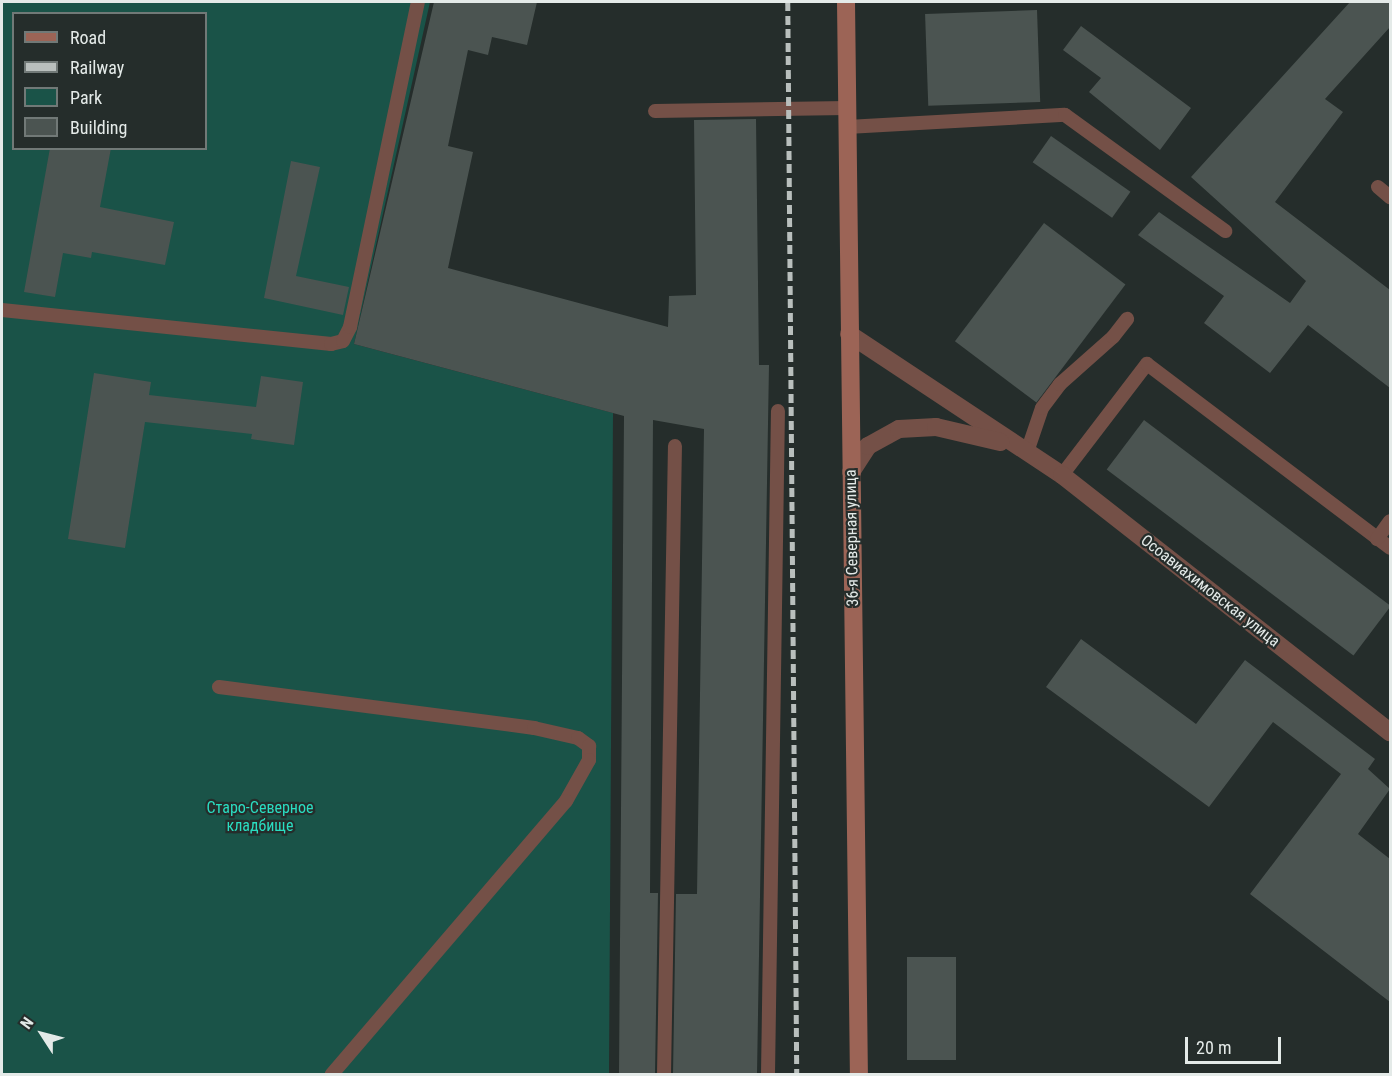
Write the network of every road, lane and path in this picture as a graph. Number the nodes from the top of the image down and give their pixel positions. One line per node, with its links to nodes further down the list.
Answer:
1 (418, 2): 9 (lane)
2 (846, 2): 3 (main road, 36-я Северная улица)
3 (847, 108): 4 (lane); 5 (main road, 36-я Северная улица)
4 (655, 111)
5 (847, 127): 8 (lane); 11 (main road, 36-я Северная улица)
6 (1378, 187): 7 (lane)
7 (1390, 196)
8 (1225, 231)
9 (2, 310)
10 (1127, 319): 14 (lane)
11 (849, 334): 14 (street, Осоавиахимовская улица); 15 (main road, 36-я Северная улица)
12 (778, 411): 24 (lane)
13 (675, 446): 23 (lane)
14 (1027, 452): 15 (street, Осоавиахимовская улица); 16 (street, Осоавиахимовская улица)
15 (851, 471): 25 (main road, 36-я Северная улица)
16 (1062, 475): 18 (lane); 21 (street, Осоавиахимовская улица)
17 (1390, 521): 18 (lane)
18 (1377, 538): 19 (lane)
19 (1390, 548)
20 (219, 687): 22 (lane)
21 (1390, 732)
22 (332, 1074)
23 (664, 1074)
24 (768, 1074)
25 (859, 1074)

